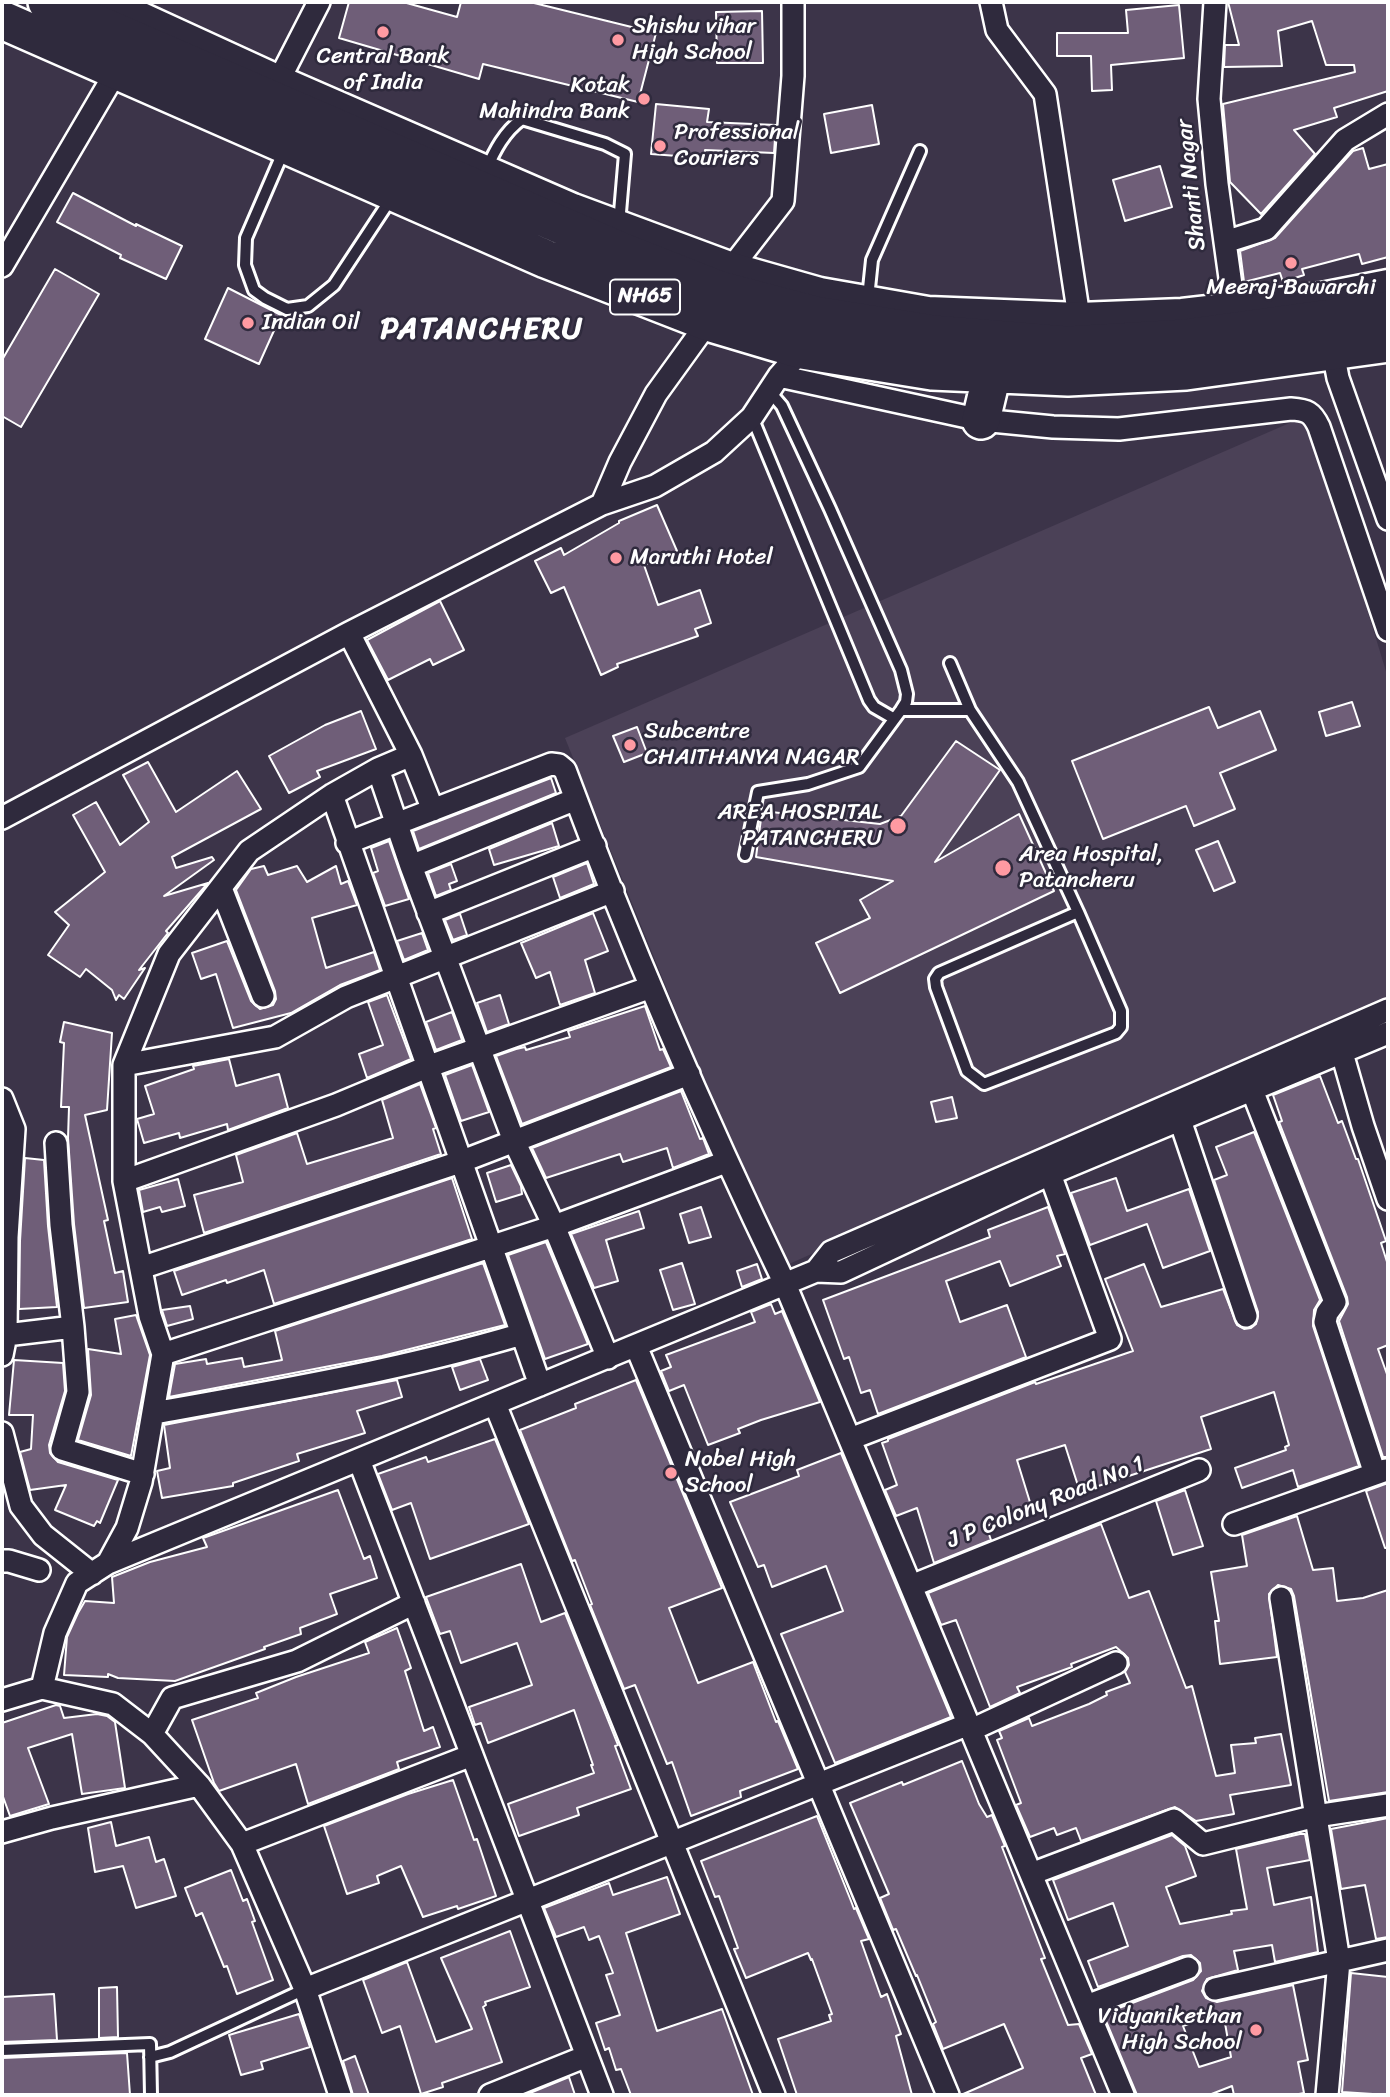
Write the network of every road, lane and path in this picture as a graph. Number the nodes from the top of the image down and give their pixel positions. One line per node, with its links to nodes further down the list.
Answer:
1 (47, 2): 15 (highway, NH65)
2 (109, 2): 9 (street)
3 (319, 2): 9 (street)
4 (793, 2): 20 (street)
5 (991, 2): 25 (street)
6 (1215, 2): 17 (street, Shanti Nagar)
7 (2, 20): 8 (highway, NH65)
8 (117, 70): 11 (highway, NH65); 19 (street)
9 (279, 80): 13 (street)
10 (1388, 114): 17 (street)
11 (287, 145): 14 (highway, NH65); 14 (lane)
12 (920, 151): 22 (lane)
13 (486, 170): 15 (street); 16 (lane)
14 (395, 192): 18 (highway, NH65)
15 (568, 217): 16 (street); 18 (street); 27 (highway, NH65)
16 (619, 225): 20 (street)
17 (1225, 242): 23 (street, Shanti Nagar)
18 (546, 259): 26 (highway, NH65)
19 (2, 266)
20 (732, 267): 22 (street)
21 (1388, 285): 27 (street)
22 (868, 300): 25 (street)
23 (1234, 307): 25 (street); 27 (street)
24 (1388, 310): 27 (highway, NH65)
25 (1079, 317)
26 (708, 322): 29 (highway, NH65); 33 (street)
27 (1327, 323): 28 (highway, NH65); 30 (highway, NH65); 34 (street)
28 (1388, 343)
29 (784, 373): 30 (highway, NH65); 31 (street); 32 (street); 39 (lane)
30 (992, 374): 32 (highway)
31 (752, 417): 33 (street); 39 (lane)
32 (981, 420): 35 (street)
33 (602, 504): 36 (street)
34 (1387, 509)
35 (1388, 630)
36 (349, 633): 40 (street); 45 (street)
37 (950, 663): 38 (lane)
38 (970, 710): 39 (lane); 53 (lane)
39 (897, 714): 49 (lane)
40 (411, 755): 41 (street); 44 (street)
41 (378, 769): 42 (street); 46 (street)
42 (332, 795): 47 (street); 51 (street)
43 (576, 799): 44 (street); 48 (street); 50 (street)
44 (433, 810): 46 (street)
45 (2, 818)
46 (396, 824): 47 (street); 50 (street)
47 (347, 843): 56 (street)
48 (595, 846): 52 (street); 54 (street)
49 (745, 855)
50 (411, 866): 54 (street)
51 (221, 888): 58 (street); 63 (street)
52 (613, 891): 55 (street); 57 (street)
53 (1079, 912): 53 (lane)
54 (428, 913): 55 (street)
55 (444, 957): 56 (street); 61 (street)
56 (395, 977): 63 (street); 64 (street)
57 (651, 987): 61 (street); 65 (street)
58 (263, 996)
59 (1388, 1010): 79 (street)
60 (1388, 1034): 62 (street)
61 (479, 1048): 64 (street); 69 (street)
62 (1342, 1053): 66 (street); 75 (street)
63 (124, 1065): 74 (street)
64 (427, 1067): 71 (street); 74 (street)
65 (689, 1074): 69 (street); 72 (street)
66 (1252, 1090): 68 (street); 98 (street)
67 (2, 1099): 77 (street)
68 (1180, 1120): 73 (street); 84 (street)
69 (514, 1141): 71 (street); 76 (street)
70 (56, 1143): 85 (street)
71 (460, 1162): 78 (street); 80 (street)
72 (726, 1162): 76 (street); 83 (street)
73 (1050, 1174): 82 (street); 95 (street)
74 (124, 1181): 80 (street)
75 (1388, 1199)
76 (554, 1226): 78 (street); 90 (street)
77 (4, 1236): 87 (street)
78 (491, 1247): 86 (street); 89 (street)
79 (831, 1252): 81 (street); 82 (street)
80 (141, 1268): 89 (street)
81 (816, 1271): 82 (street); 83 (street)
82 (841, 1272)
83 (785, 1284): 88 (street); 95 (street)
84 (1246, 1316)
85 (73, 1327): 87 (street); 99 (street)
86 (522, 1334): 91 (street); 93 (street)
87 (4, 1345)
88 (636, 1346): 90 (street); 114 (street)
89 (163, 1354): 93 (street)
90 (608, 1358): 91 (street)
91 (540, 1385): 92 (street)
92 (495, 1404): 96 (street); 119 (street)
93 (154, 1413): 99 (street)
94 (2, 1433): 100 (street)
95 (850, 1439): 105 (street)
96 (359, 1460): 103 (street); 107 (street)
97 (1199, 1470): 105 (street, J P Colony Road No 1)
98 (1382, 1472): 101 (street)
99 (143, 1474): 103 (street)
100 (11, 1508): 103 (street)
101 (1234, 1524)
102 (2, 1561): 104 (street)
103 (100, 1568): 109 (street)
104 (39, 1570)
105 (911, 1586): 111 (street)
106 (1281, 1598): 117 (street)
107 (414, 1604): 112 (street); 113 (street)
108 (1116, 1663): 111 (street)
109 (42, 1688): 110 (street); 112 (street)
110 (2, 1700)
111 (970, 1727): 114 (street); 121 (street)
112 (152, 1734): 115 (street)
113 (472, 1755): 120 (street); 122 (street)
114 (818, 1784): 119 (street); 137 (street)
115 (199, 1785): 118 (street); 120 (street)
116 (1388, 1805): 117 (street)
117 (1317, 1816): 121 (street); 124 (street)
118 (2, 1832)
119 (672, 1843): 122 (street); 136 (street)
120 (243, 1844): 126 (street)
121 (1031, 1874): 128 (street)
122 (528, 1901): 126 (street); 130 (street)
123 (1388, 1950): 124 (street)
124 (1339, 1961): 127 (street); 139 (street)
125 (1188, 1968): 128 (street)
126 (305, 1989): 131 (lane); 133 (street)
127 (1214, 1989)
128 (1086, 2006): 138 (street)
129 (2, 2050): 131 (lane)
130 (587, 2056): 134 (street); 135 (street)
131 (150, 2057): 132 (lane)
132 (151, 2095)
133 (340, 2095)
134 (490, 2095)
135 (602, 2095)
136 (774, 2095)
137 (948, 2095)
138 (1123, 2095)
139 (1327, 2095)

